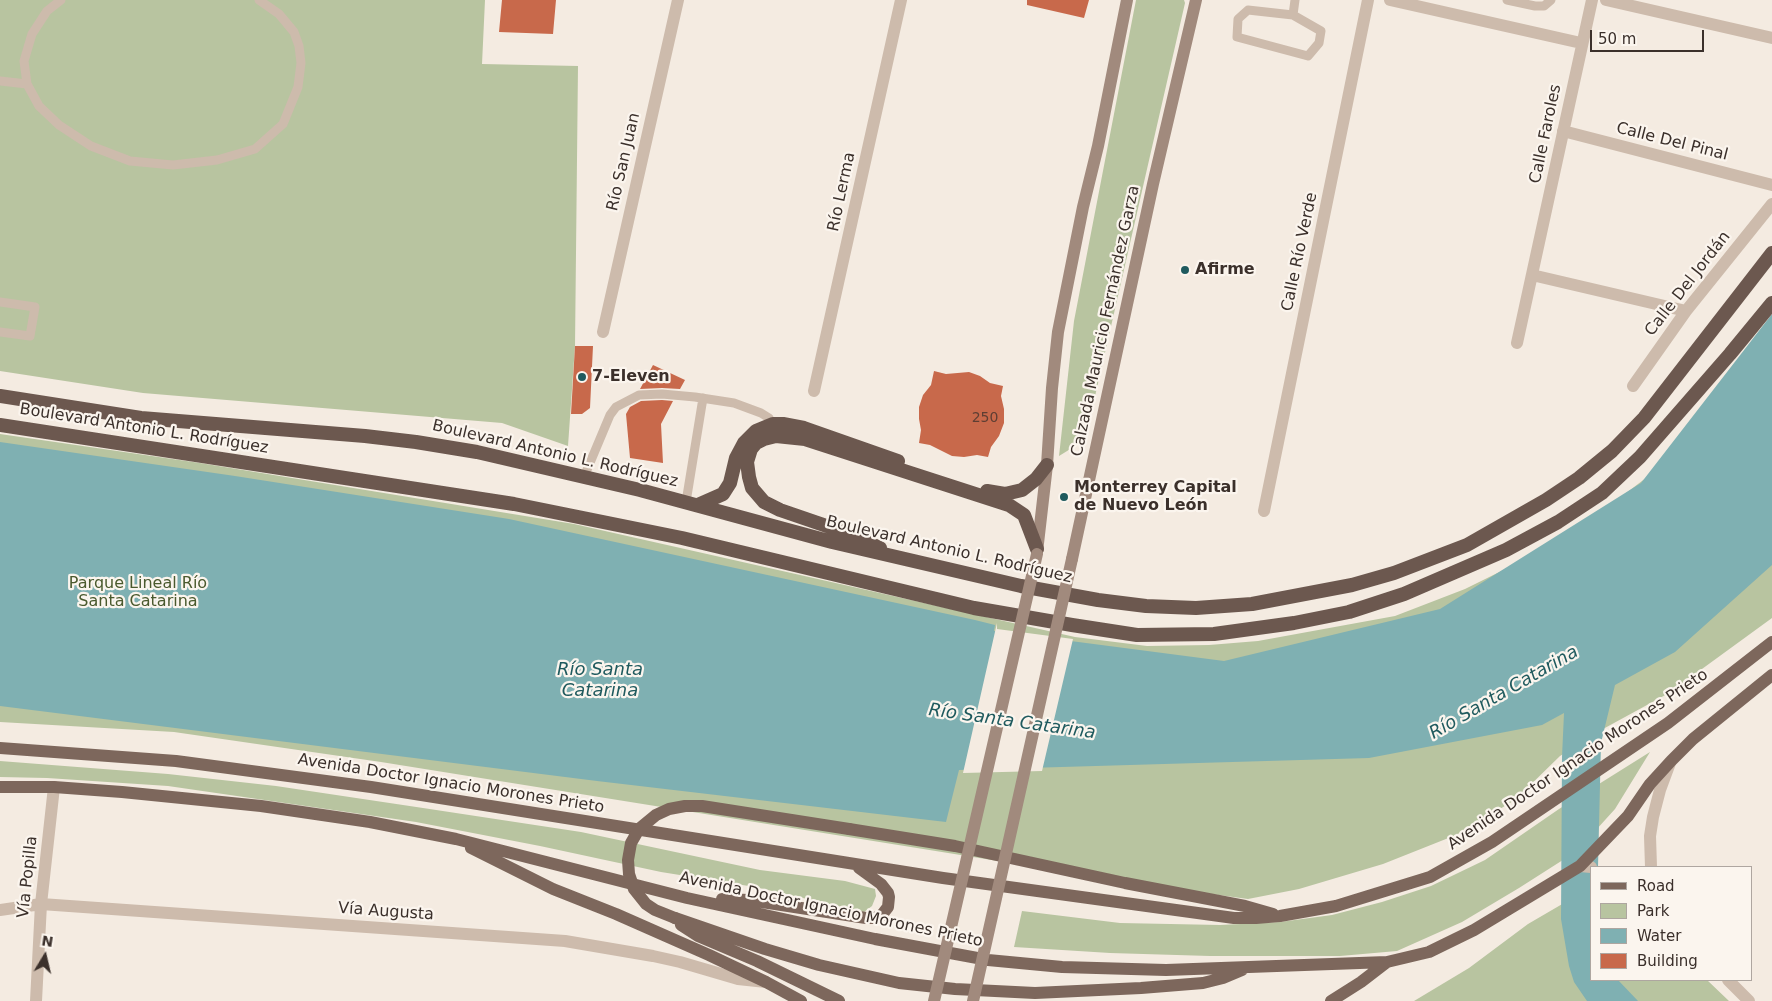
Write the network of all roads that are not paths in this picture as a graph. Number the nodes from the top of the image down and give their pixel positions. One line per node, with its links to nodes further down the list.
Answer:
1 (61, 0): 18 (lane)
2 (259, 0): 18 (lane)
3 (678, 0): 28 (street, Río San Juan)
4 (901, 0): 31 (street, Río Lerma)
5 (1127, 0): 36 (main road, Calzada Mauricio Fernández Garza)
6 (1295, 0): 14 (lane)
7 (1368, 0): 39 (street, Calle Río Verde)
8 (1390, 0): 16 (street)
9 (1506, 0): 10 (lane)
10 (1552, 0)
11 (1592, 0): 16 (street, Calle Faroles)
12 (1606, 0): 15 (street)
13 (1195, 1): 65 (main road, Calzada Mauricio Fernández Garza, bridge)
14 (1293, 15): 14 (lane)
15 (1772, 38)
16 (1581, 43): 19 (street, Calle Faroles)
17 (0, 81): 18 (lane)
18 (26, 84)
19 (1563, 131): 20 (street, Calle Del Pinal); 23 (street, Calle Faroles)
20 (1772, 185)
21 (1772, 204): 26 (street, Calle Del Jordán)
22 (1772, 254): 41 (highway, Boulevard Antonio L. Rodríguez)
23 (1532, 275): 26 (street); 29 (street, Calle Faroles)
24 (0, 302): 27 (lane)
25 (1772, 303): 34 (highway, Boulevard Antonio L. Rodríguez)
26 (1686, 311): 30 (street, Calle Del Jordán)
27 (0, 332)
28 (603, 332)
29 (1517, 343)
30 (1633, 386)
31 (814, 392)
32 (0, 396): 37 (highway, Boulevard Antonio L. Rodríguez)
33 (703, 398): 35 (lane); 37 (lane); 38 (lane)
34 (0, 425)
35 (775, 430): 36 (highway); 38 (highway); 40 (highway); 41 (highway)
36 (1047, 465): 40 (main road, Calzada Mauricio Fernández Garza)
37 (584, 477): 38 (highway, Boulevard Antonio L. Rodríguez)
38 (692, 503): 41 (highway, Boulevard Antonio L. Rodríguez)
39 (1264, 511)
40 (1037, 552): 64 (main road, Calzada Mauricio Fernández Garza, bridge)
41 (902, 559)
42 (1772, 642): 55 (main road, Avenida Doctor Ignacio Morones Prieto)
43 (1772, 675): 45 (main road, Avenida Doctor Ignacio Morones Prieto)
44 (0, 748): 49 (main road, Avenida Doctor Ignacio Morones Prieto)
45 (1671, 761): 50 (street); 51 (main road, Avenida Doctor Ignacio Morones Prieto)
46 (0, 786): 47 (main road, Avenida Doctor Ignacio Morones Prieto)
47 (54, 787): 48 (main road, Avenida Doctor Ignacio Morones Prieto); 53 (street, Vía Popilla)
48 (456, 839): 52 (main road, Avenida Doctor Ignacio Morones Prieto); 60 (main road)
49 (854, 865): 52 (main road); 55 (main road, Avenida Doctor Ignacio Morones Prieto)
50 (1651, 866)
51 (1586, 867): 57 (main road, Avenida Doctor Ignacio Morones Prieto)
52 (687, 898): 58 (main road, Avenida Doctor Ignacio Morones Prieto)
53 (41, 904): 54 (street, Vía Augusta); 60 (street, Vía Augusta); 61 (street, Vía Popilla)
54 (0, 910)
55 (1280, 916): 56 (main road, bridge)
56 (675, 918): 58 (main road); 63 (main road)
57 (1387, 962): 58 (main road, Avenida Doctor Ignacio Morones Prieto); 66 (main road)
58 (1250, 967)
59 (1729, 981): 67 (street)
60 (766, 982): 62 (main road)
61 (36, 1001)
62 (801, 1001)
63 (838, 1001)
64 (934, 1001)
65 (973, 1001)
66 (1331, 1001)
67 (1749, 1001)

